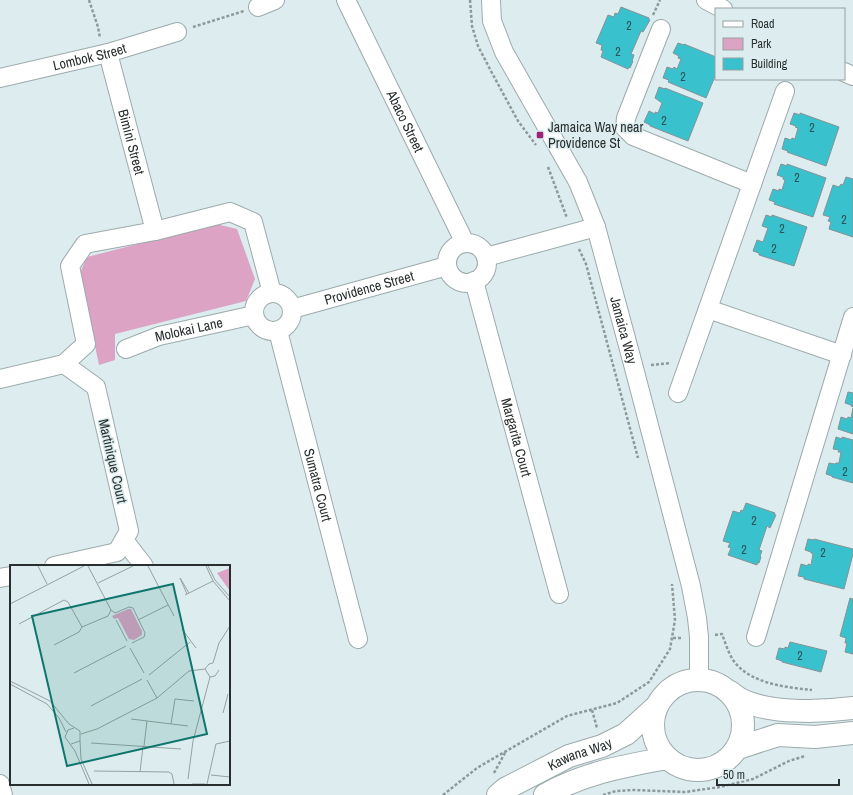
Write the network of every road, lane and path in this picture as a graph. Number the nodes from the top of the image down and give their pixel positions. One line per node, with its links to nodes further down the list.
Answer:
1 (89, 0): 11 (path)
2 (275, 0): 7 (street)
3 (346, 0): 20 (street, Abaco Street)
4 (470, 0): 14 (path)
5 (491, 0): 17 (street, Jamaica Way)
6 (706, 0): 8 (street)
7 (258, 7): 10 (path)
8 (720, 8)
9 (661, 28): 16 (street)
10 (177, 32): 11 (street, Lombok Street)
11 (108, 52): 12 (street, Lombok Street); 18 (street, Bimini Street)
12 (0, 78)
13 (785, 91): 16 (street)
14 (537, 147)
15 (547, 165): 19 (path)
16 (752, 184): 26 (street)
17 (596, 226): 19 (street); 43 (street, Jamaica Way)
18 (155, 231): 24 (street); 32 (street)
19 (572, 234): 21 (street); 35 (path)
20 (465, 243): 21 (street); 22 (street)
21 (486, 257): 23 (street)
22 (447, 266): 23 (street); 25 (street, Providence Street)
23 (474, 281): 42 (street, Margarita Court)
24 (272, 293): 25 (street); 27 (street)
25 (292, 309): 29 (street)
26 (708, 309): 31 (street); 34 (street)
27 (254, 315): 29 (street); 30 (street, Molokai Lane)
28 (853, 317): 31 (street)
29 (278, 331): 46 (street, Sumatra Court)
30 (126, 349)
31 (845, 363): 45 (street)
32 (64, 364): 33 (street); 36 (street, Martinique Court)
33 (0, 380)
34 (678, 393)
35 (640, 465)
36 (124, 540): 37 (street); 38 (street)
37 (58, 565)
38 (143, 565)
39 (10, 576): 40 (street)
40 (0, 578)
41 (671, 581): 44 (path)
42 (560, 594)
43 (699, 637): 44 (path); 47 (street, Jamaica Way); 49 (path)
44 (673, 638): 58 (path)
45 (756, 638)
46 (358, 639)
47 (698, 679): 48 (main road); 50 (main road)
48 (721, 685): 51 (main road); 53 (main road)
49 (814, 691)
50 (657, 706): 54 (main road); 59 (main road, Kawana Way)
51 (853, 708)
52 (853, 733): 53 (main road)
53 (738, 748): 54 (main road)
54 (667, 758): 60 (main road, Kawana Way)
55 (789, 761): 61 (path)
56 (0, 784): 57 (street)
57 (3, 795)
58 (443, 795)
59 (498, 795)
60 (546, 795)
61 (602, 795)

